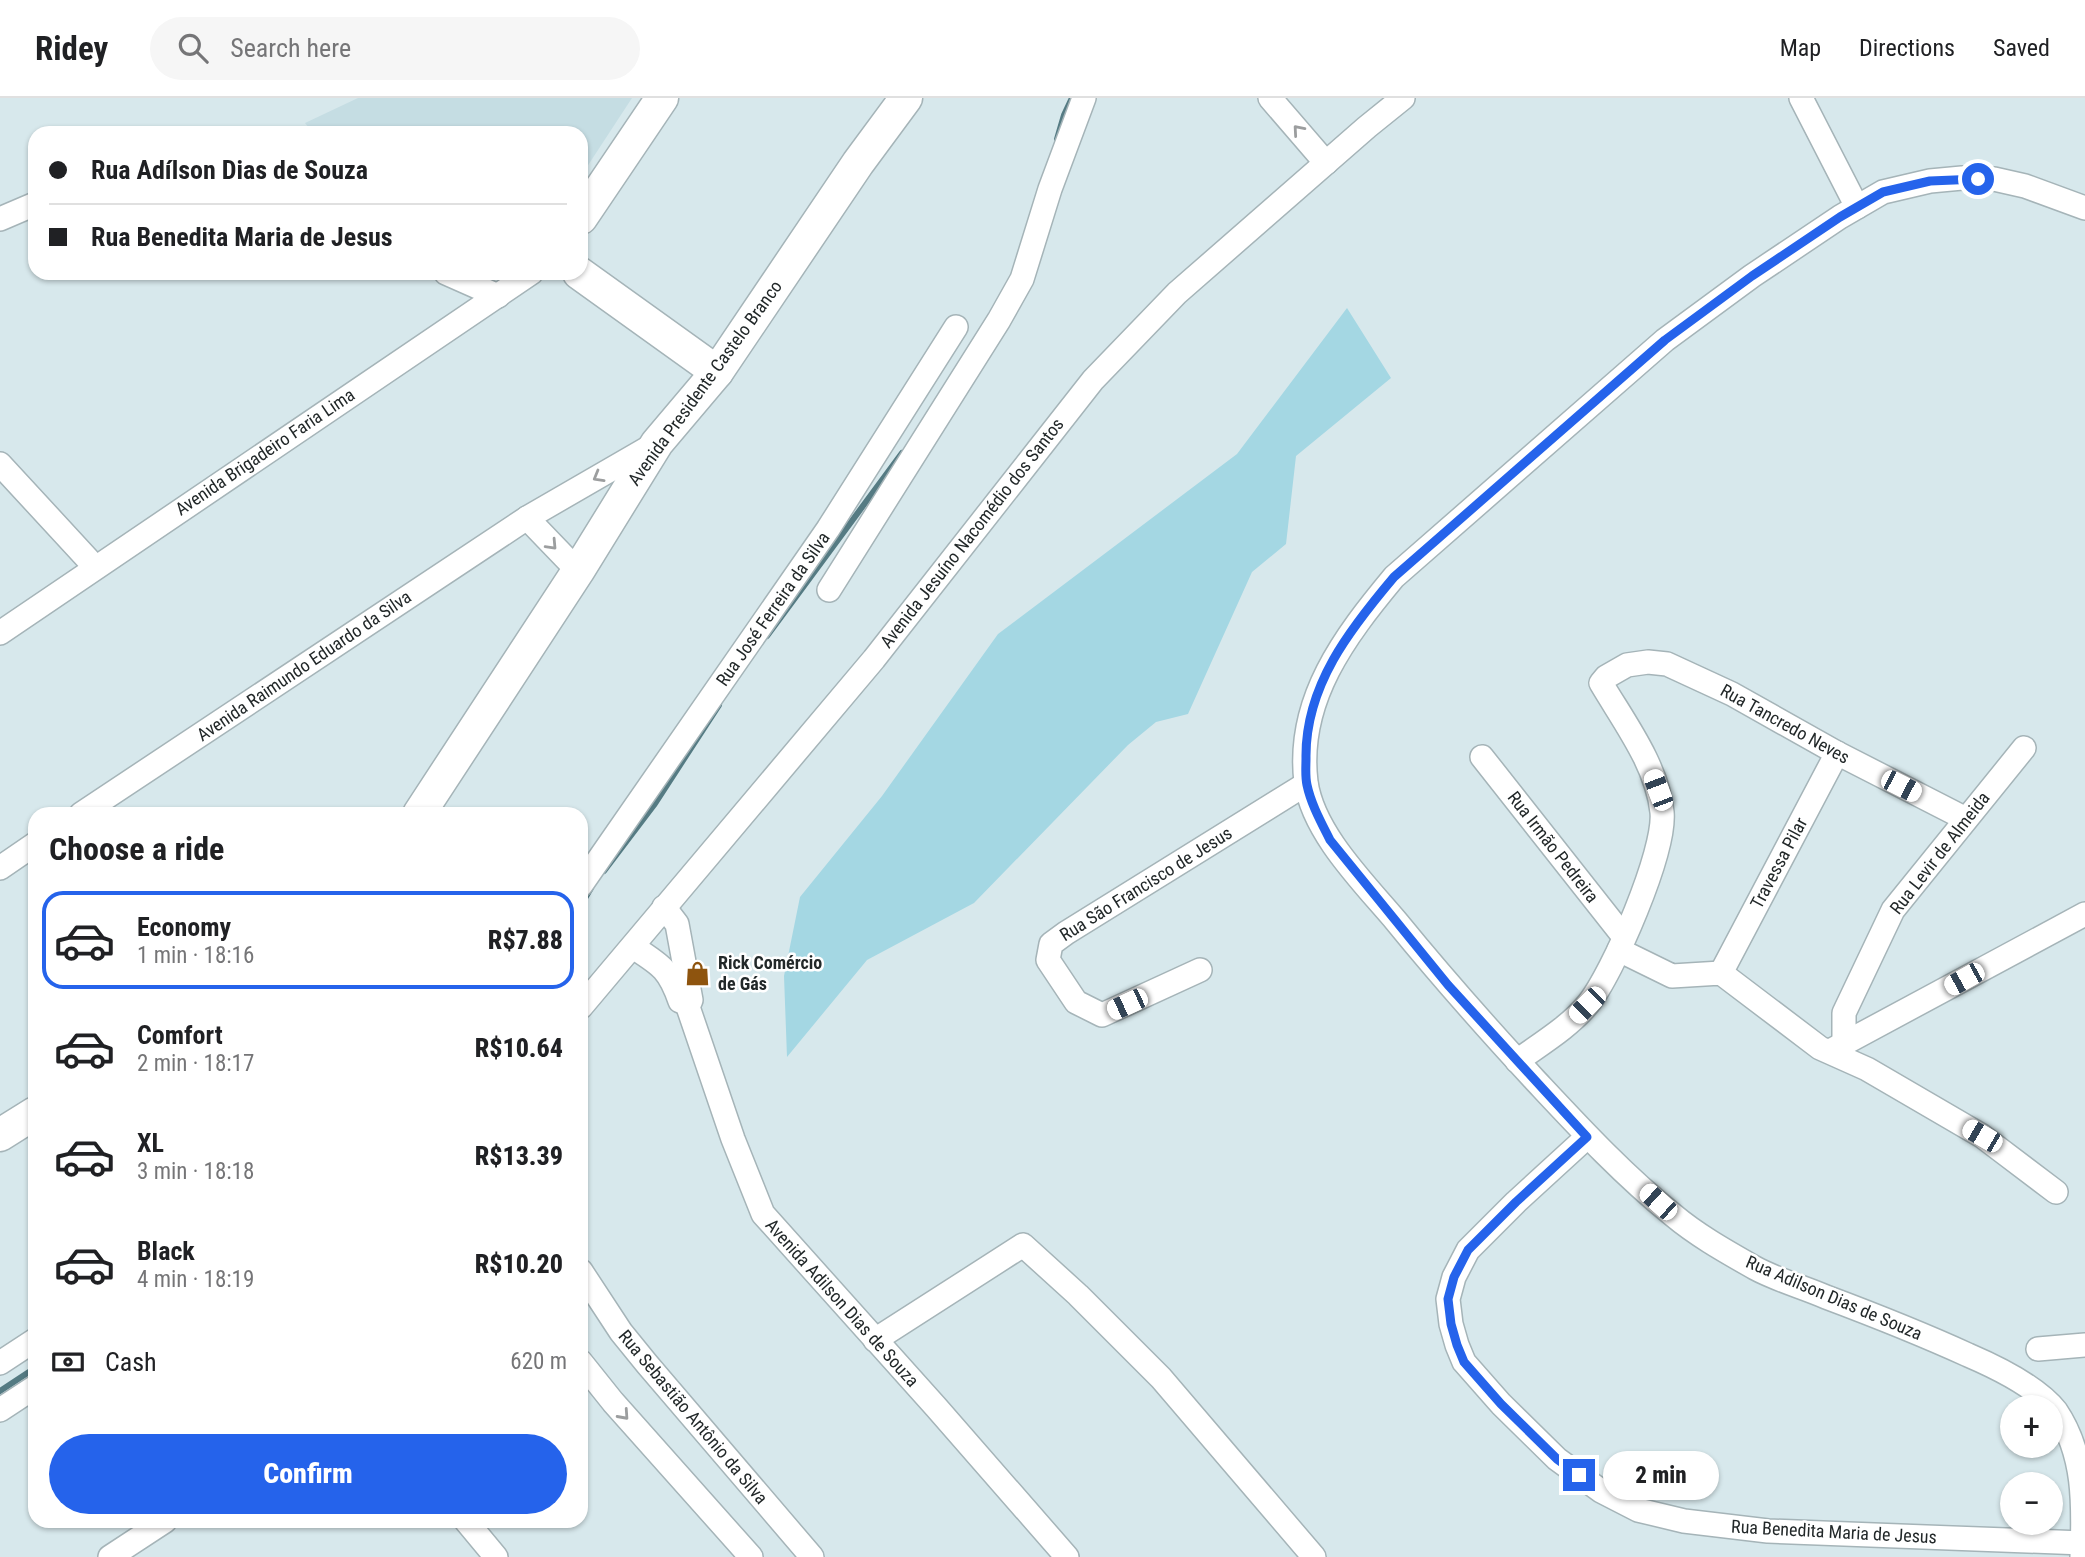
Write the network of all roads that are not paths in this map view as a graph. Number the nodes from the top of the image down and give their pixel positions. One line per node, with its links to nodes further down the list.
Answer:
1 (662, 98): 10 (street)
2 (906, 98): 18 (street, Avenida Presidente Castelo Branco)
3 (1084, 98): 24 (street, Rua José Ferreira da Silva)
4 (1270, 98): 7 (street, one-way to 4)
5 (1403, 98): 7 (street, Avenida Jesuíno Nacomédio dos Santos)
6 (1801, 98): 9 (street)
7 (1326, 163): 36 (street, Avenida Jesuíno Nacomédio dos Santos)
8 (28, 207): 12 (street)
9 (1857, 207): 11 (street); 29 (street)
10 (588, 208)
11 (2085, 208)
12 (0, 219)
13 (588, 279): 18 (street)
14 (462, 280): 16 (street)
15 (521, 280): 16 (street, Avenida Brigadeiro Faria Lima)
16 (498, 296): 22 (street, Avenida Brigadeiro Faria Lima)
17 (956, 327): 35 (street, Rua José Ferreira da Silva)
18 (717, 372): 19 (street, Avenida Presidente Castelo Branco)
19 (657, 443): 21 (street, Avenida Raimundo Eduardo da Silva, one-way to 21); 23 (street, Avenida Presidente Castelo Branco)
20 (0, 464): 22 (street)
21 (527, 518): 23 (street, one-way to 23); 30 (street, Avenida Raimundo Eduardo da Silva)
22 (95, 567): 25 (street, Avenida Brigadeiro Faria Lima)
23 (578, 571): 31 (street, Avenida Presidente Castelo Branco)
24 (829, 590)
25 (0, 633)
26 (2024, 748): 32 (street, Rua Levir de Almeida)
27 (1837, 754): 32 (street, Rua Tancredo Neves); 38 (street, Rua Tancredo Neves); 41 (street, Travessa Pilar)
28 (1482, 757): 38 (street, Rua Irmão Pedreira)
29 (1306, 784): 40 (street, Rua São Francisco de Jesus); 45 (street, Rua Adilson Dias de Souza)
30 (92, 807)
31 (424, 807)
32 (1966, 819): 44 (street, Rua Levir de Almeida)
33 (28, 849): 34 (street)
34 (0, 868)
35 (588, 875)
36 (664, 907): 39 (street, Avenida Jesuíno Nacomédio dos Santos); 43 (street, Avenida Adilson Dias de Souza)
37 (2085, 914): 44 (street)
38 (1621, 943): 41 (street); 45 (street)
39 (633, 947): 42 (street, Avenida Jesuíno Nacomédio dos Santos); 43 (street, Avenida Adilson Dias de Souza)
40 (1200, 970)
41 (1721, 973): 44 (street)
42 (588, 999)
43 (688, 1007): 51 (street, Avenida Adilson Dias de Souza)
44 (1836, 1048): 49 (street)
45 (1517, 1061): 48 (street, Rua Adilson Dias de Souza)
46 (28, 1117): 47 (street)
47 (0, 1135)
48 (1587, 1137): 61 (street, Rua Adilson Dias de Souza); 61 (street, Rua Benedita Maria de Jesus)
49 (2056, 1192)
50 (588, 1282): 65 (street, Rua Sebastião Antônio da Silva)
51 (875, 1340): 66 (street, Avenida Adilson Dias de Souza); 67 (street)
52 (28, 1345): 55 (street)
53 (2085, 1345): 54 (street)
54 (2038, 1349)
55 (0, 1363)
56 (588, 1371): 64 (street, one-way to 64)
57 (28, 1392): 58 (street)
58 (0, 1410)
59 (154, 1528): 62 (street)
60 (472, 1528): 63 (street)
61 (2082, 1550)
62 (110, 1557)
63 (496, 1557)
64 (751, 1557)
65 (812, 1557)
66 (1067, 1557)
67 (1314, 1557)

